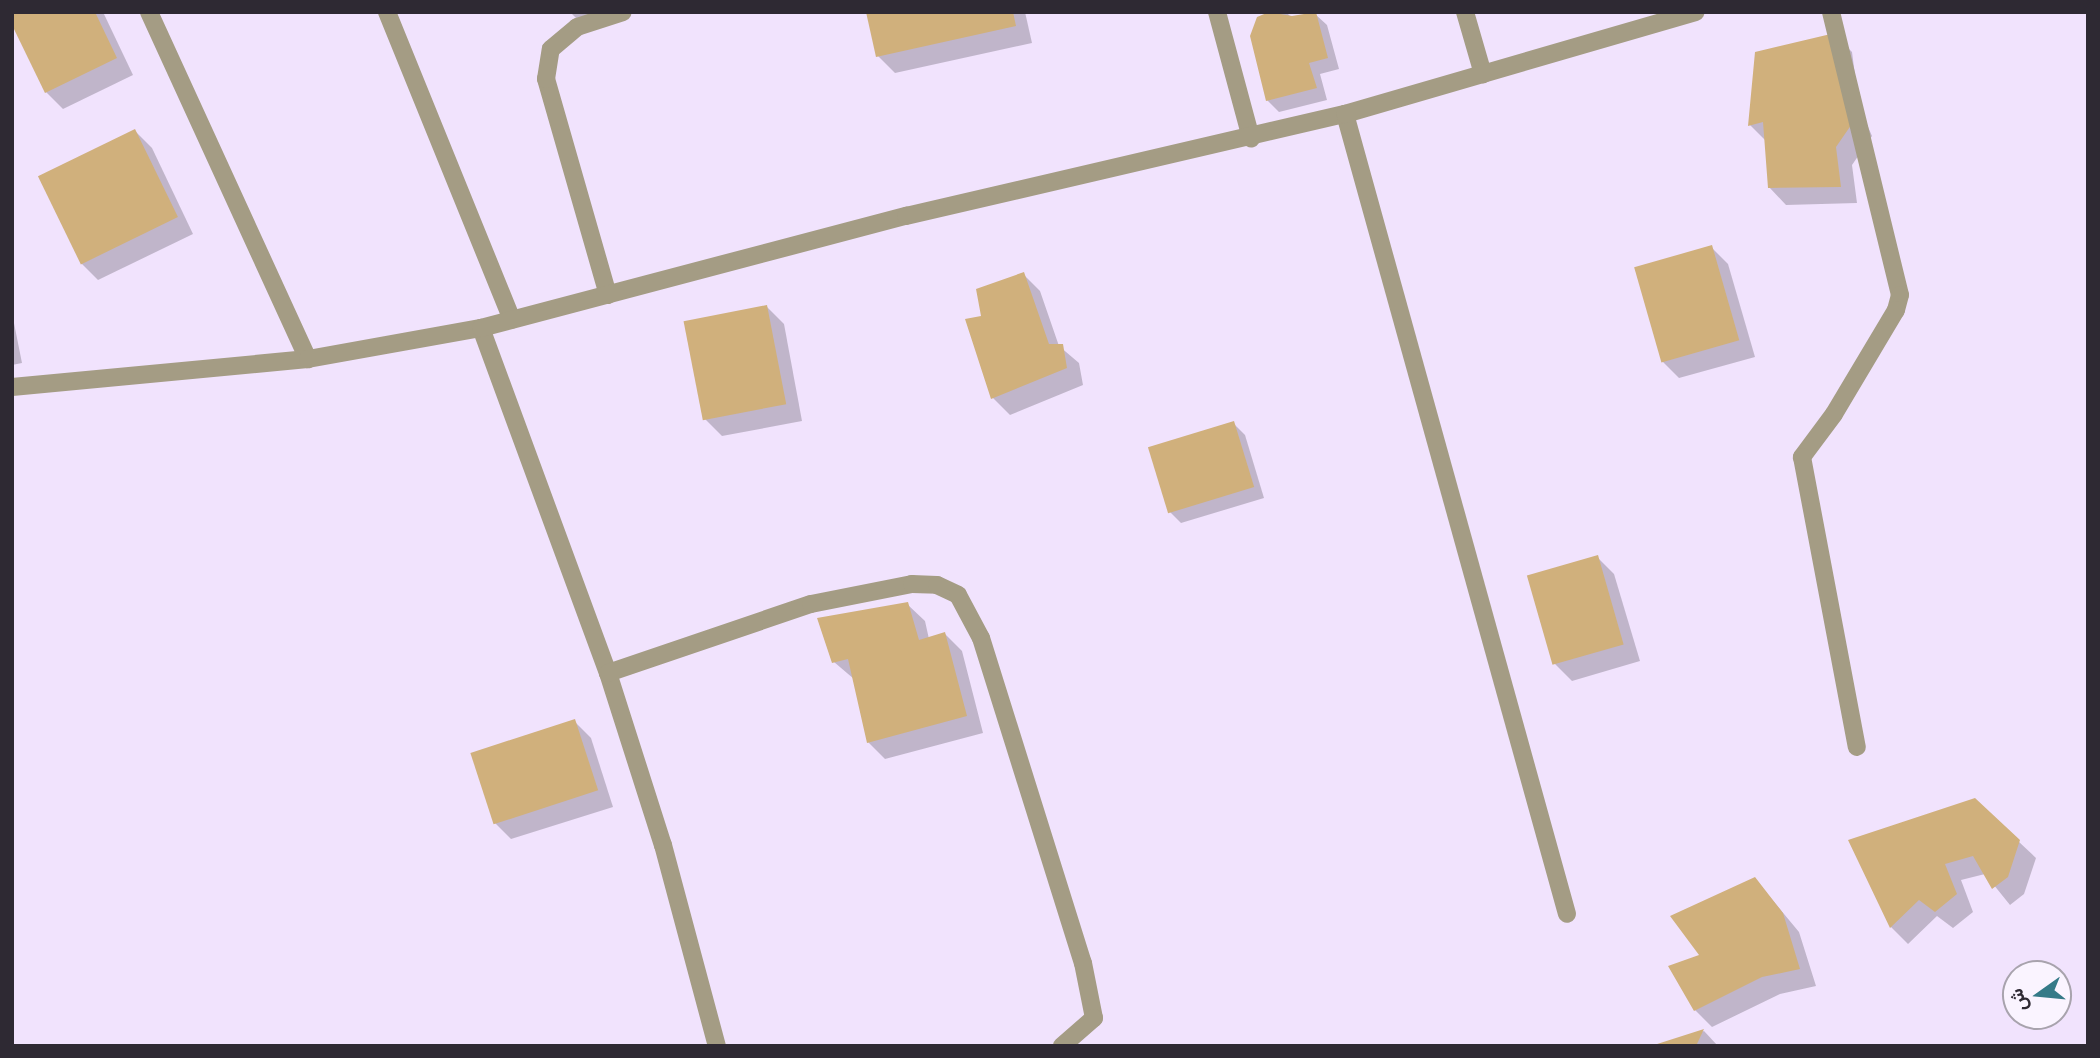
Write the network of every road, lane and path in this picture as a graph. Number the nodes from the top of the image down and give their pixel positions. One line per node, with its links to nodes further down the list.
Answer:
1 (149, 12): 14 (street)
2 (387, 12): 12 (street)
3 (622, 12): 11 (street)
4 (1217, 12): 10 (street)
5 (1465, 12): 8 (street)
6 (1695, 12): 8 (street)
7 (1831, 12): 17 (street)
8 (1483, 74): 9 (street)
9 (1345, 114): 10 (street); 18 (street)
10 (1251, 138): 11 (street)
11 (608, 295): 12 (street)
12 (512, 320): 13 (street)
13 (481, 328): 14 (street); 16 (street)
14 (308, 359): 15 (street)
15 (12, 387)
16 (608, 673): 19 (street); 20 (street)
17 (1857, 747)
18 (1567, 914)
19 (717, 1046)
20 (1062, 1046)

